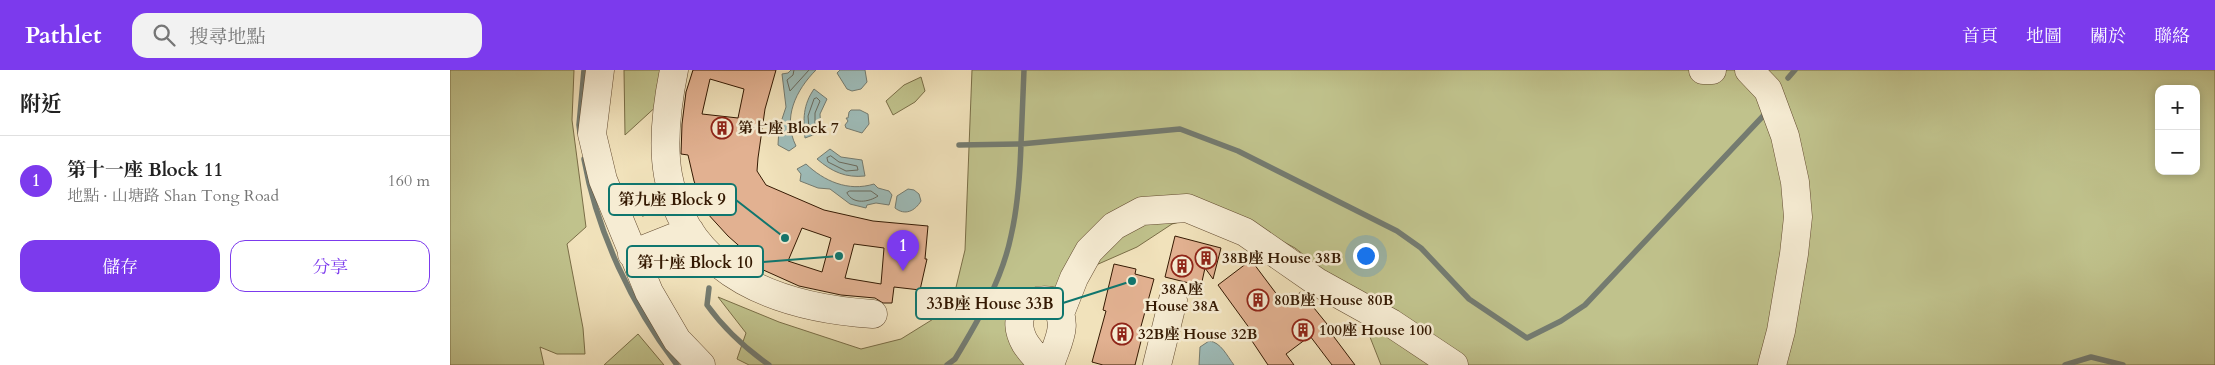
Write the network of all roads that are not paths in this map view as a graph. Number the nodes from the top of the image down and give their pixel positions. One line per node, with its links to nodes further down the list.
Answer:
1 (600, 70): 7 (street)
2 (674, 70): 6 (street)
3 (1703, 70): 4 (street)
4 (1712, 70)
5 (1748, 70): 16 (street)
6 (684, 219): 7 (street); 10 (street)
7 (629, 246): 11 (street)
8 (1173, 300): 14 (street)
9 (1061, 311): 12 (street); 13 (street); 15 (street)
10 (873, 314)
11 (700, 365)
12 (1043, 365)
13 (1050, 365)
14 (1157, 365)
15 (1454, 365)
16 (1772, 365)

